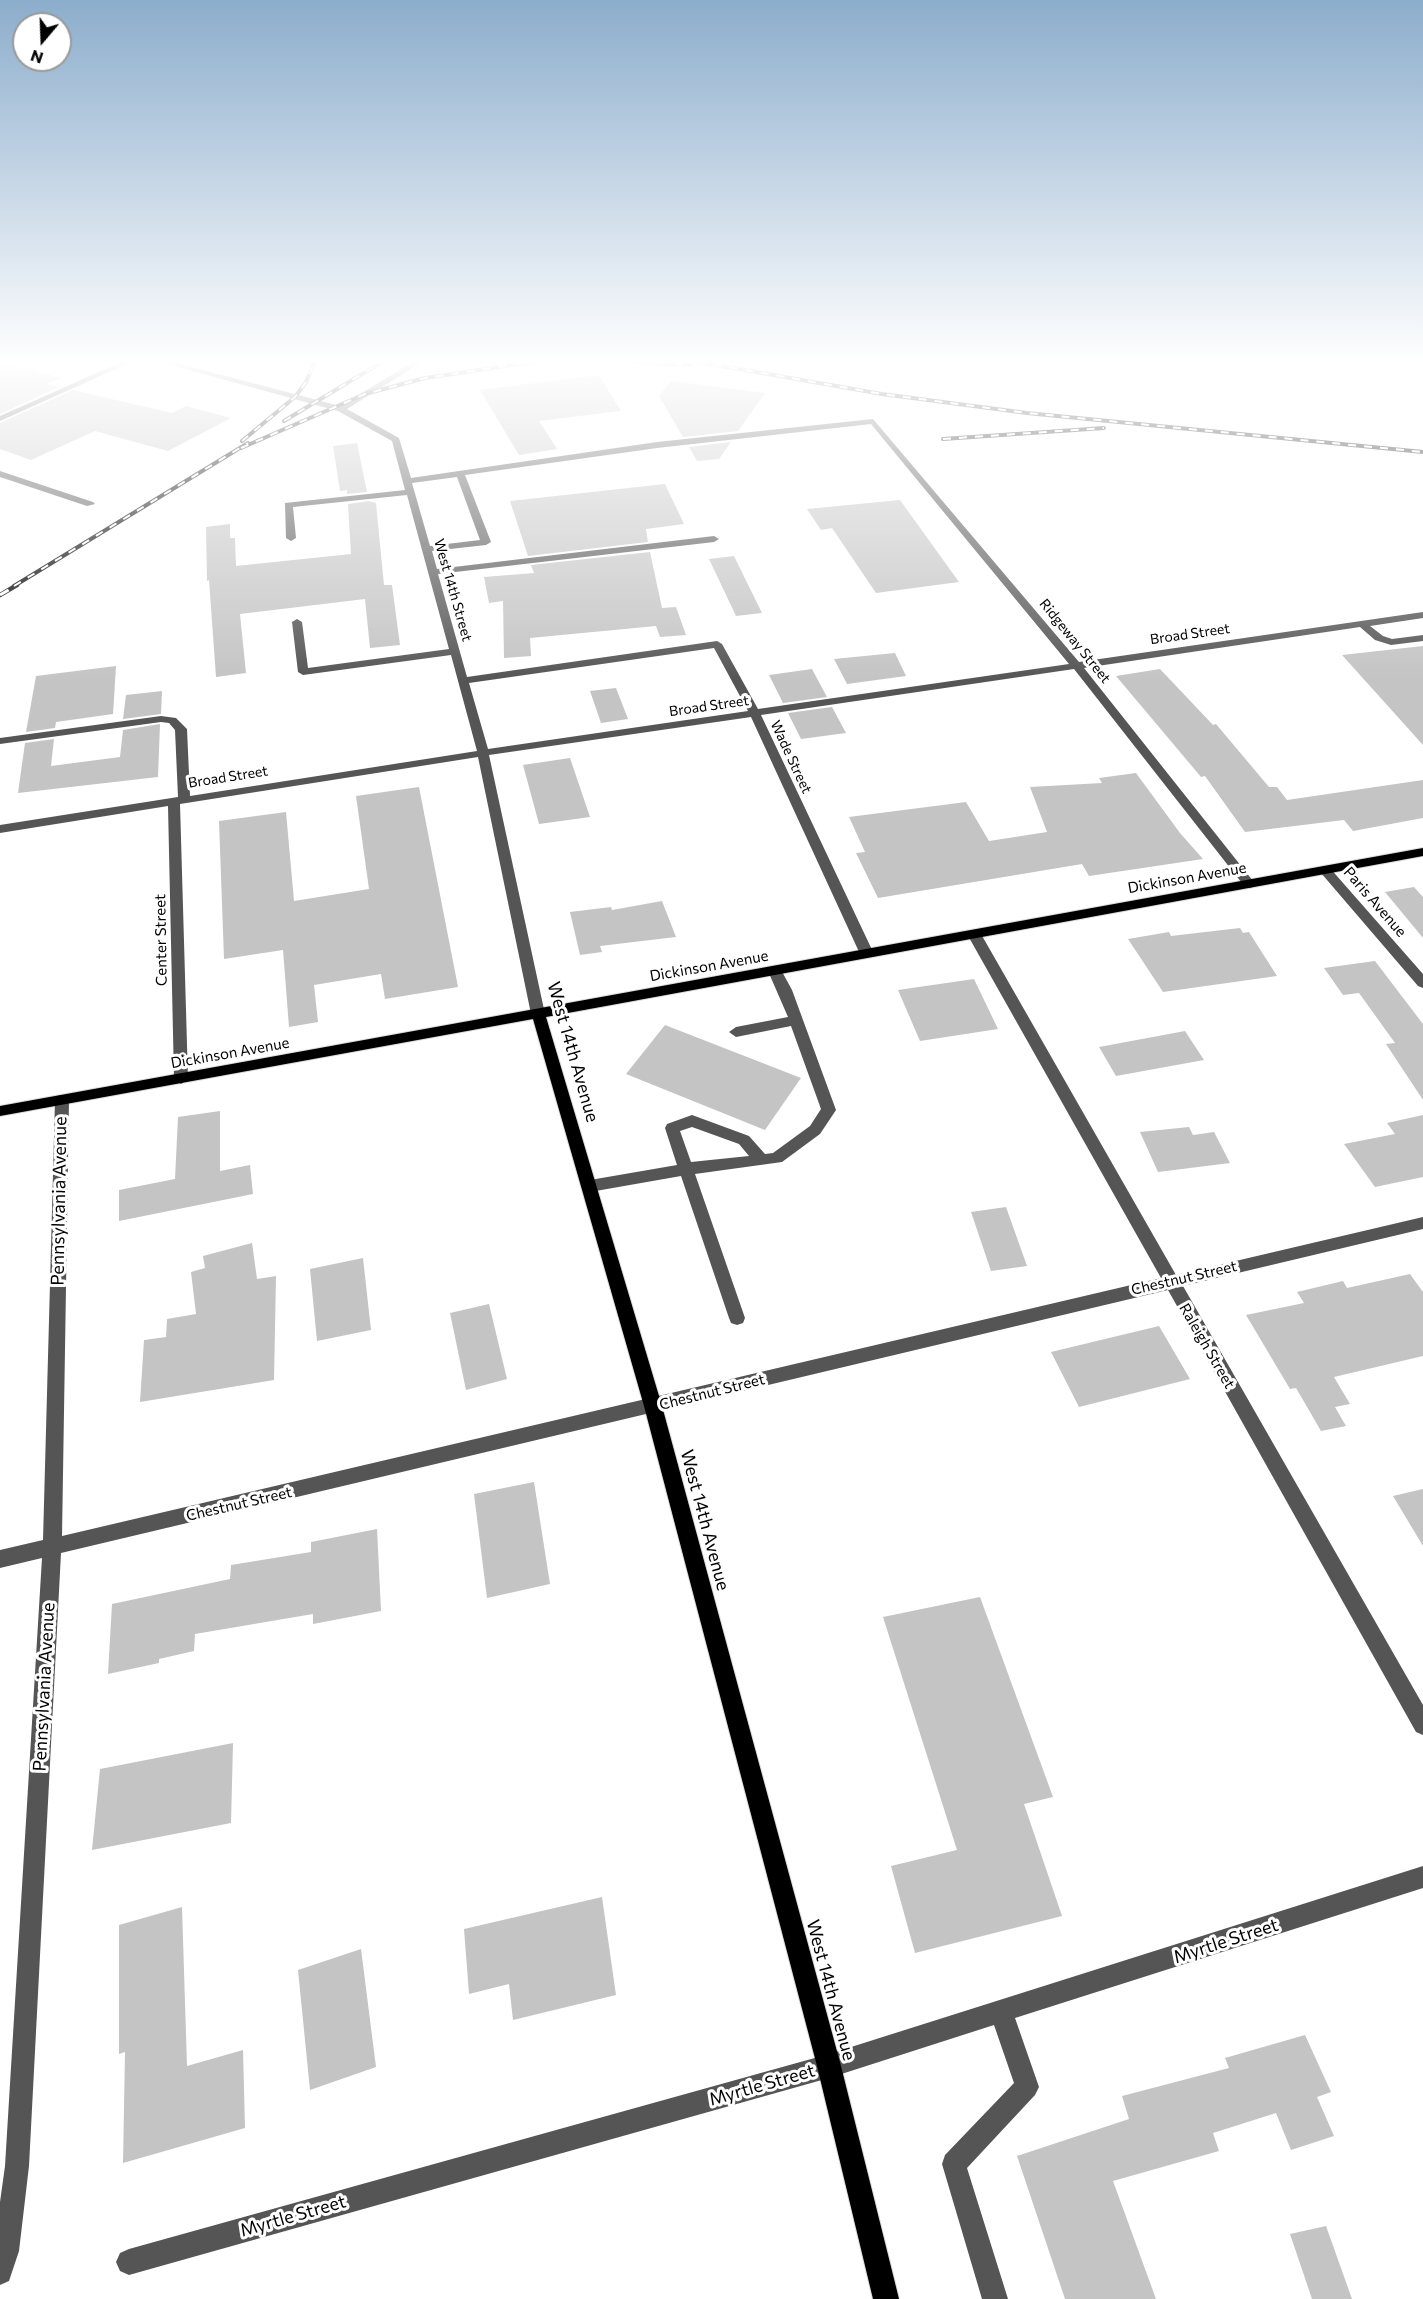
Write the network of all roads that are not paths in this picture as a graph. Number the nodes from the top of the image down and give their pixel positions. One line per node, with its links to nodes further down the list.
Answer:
1 (404, 466): 6 (street, West 14th Street)
2 (512, 466): 5 (street, Ridgeway Street)
3 (911, 466): 18 (street, Ridgeway Street)
4 (0, 474): 8 (street)
5 (460, 474): 6 (street); 11 (street)
6 (408, 481): 7 (street, West 14th Street)
7 (411, 492): 9 (street); 11 (street, West 14th Street)
8 (90, 504)
9 (291, 538)
10 (714, 538): 12 (street)
11 (428, 549): 12 (street, West 14th Street)
12 (434, 572): 17 (street, West 14th Street)
13 (1423, 615): 15 (street, Broad Street)
14 (297, 622): 17 (street)
15 (1362, 624): 16 (street); 18 (street, Broad Street)
16 (1423, 638)
17 (456, 651): 19 (street, West 14th Street)
18 (1076, 665): 20 (street, Broad Street); 27 (street, Ridgeway Street)
19 (464, 681): 20 (street, Wade Street); 22 (street, West 14th Street)
20 (755, 714): 22 (street, Broad Street); 29 (street, Wade Street)
21 (0, 741): 23 (street, Center Street)
22 (483, 753): 23 (street, Broad Street); 32 (street, West 14th Avenue)
23 (179, 800): 24 (street, Broad Street); 35 (street, Center Street)
24 (0, 829)
25 (1423, 852): 26 (main road, Dickinson Avenue)
26 (1325, 870): 27 (main road, Dickinson Avenue); 31 (street, Paris Avenue)
27 (1249, 884): 28 (main road, Dickinson Avenue)
28 (974, 934): 29 (main road, Dickinson Avenue); 42 (street, Raleigh Street)
29 (867, 954): 30 (main road, Dickinson Avenue)
30 (775, 971): 32 (main road, Dickinson Avenue); 33 (street)
31 (1423, 982)
32 (538, 1014): 35 (main road, Dickinson Avenue); 40 (main road, West 14th Avenue)
33 (797, 1020): 34 (street); 38 (street)
34 (736, 1032)
35 (181, 1078): 36 (main road, Dickinson Avenue)
36 (62, 1100): 37 (main road, Dickinson Avenue); 45 (street, Pennsylvania Avenue)
37 (0, 1112)
38 (762, 1160): 39 (street); 39 (street)
39 (686, 1169): 40 (street); 43 (street)
40 (590, 1186): 44 (main road, West 14th Avenue)
41 (1423, 1223): 42 (street, Chestnut Street)
42 (1170, 1281): 44 (street, Chestnut Street); 47 (street, Raleigh Street)
43 (737, 1318)
44 (653, 1406): 45 (street, Chestnut Street); 50 (main road, West 14th Avenue)
45 (52, 1547): 46 (street, Chestnut Street); 52 (street, Pennsylvania Avenue)
46 (0, 1559)
47 (1423, 1725)
48 (1423, 1877): 49 (street, Myrtle Street)
49 (1002, 2013): 50 (street, Myrtle Street); 54 (street)
50 (829, 2066): 51 (street, Myrtle Street); 53 (main road, West 14th Avenue)
51 (129, 2262)
52 (0, 2272)
53 (886, 2299)
54 (995, 2299)

